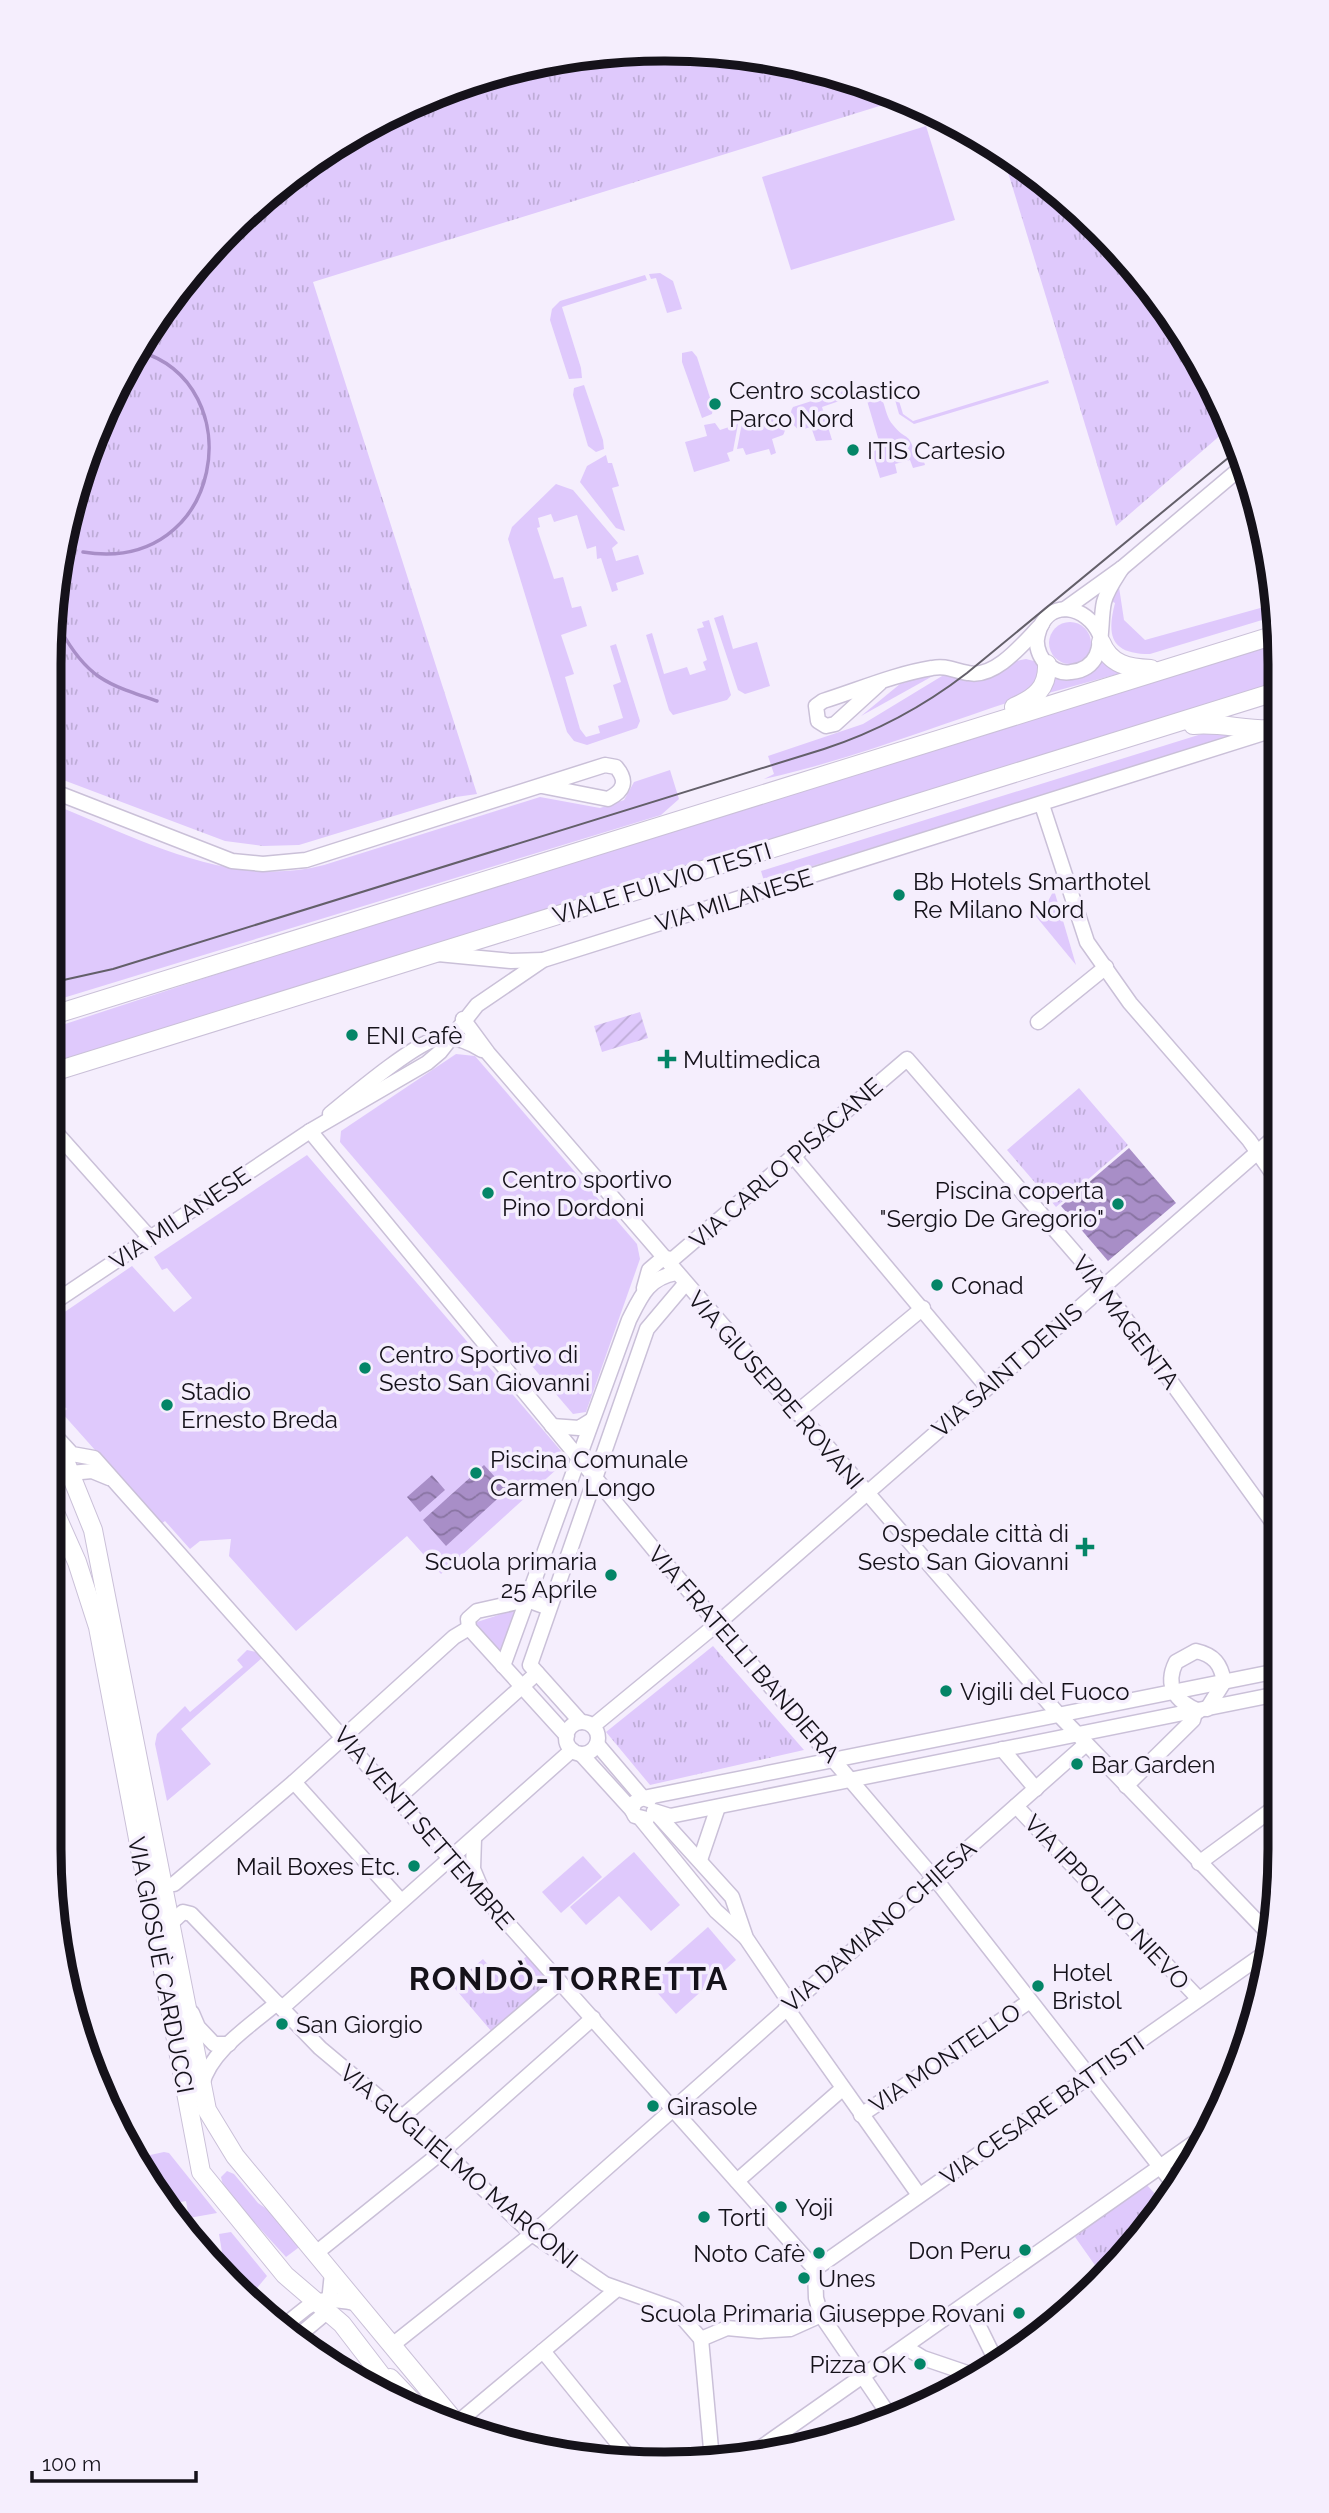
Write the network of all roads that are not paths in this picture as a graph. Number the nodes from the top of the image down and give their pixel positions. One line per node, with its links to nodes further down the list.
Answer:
1 (1236, 472): 2 (street)
2 (1122, 568): 3 (street); 5 (street)
3 (1065, 609): 4 (street); 5 (street)
4 (1042, 624): 7 (street); 8 (street)
5 (1101, 638): 8 (street); 9 (main road)
6 (1267, 638): 9 (main road)
7 (1010, 655): 8 (street); 10 (street)
8 (1045, 662): 15 (main road)
9 (1165, 669): 15 (main road)
10 (880, 683): 10 (street)
11 (1268, 694): 13 (main road, VIALE FULVIO TESTI)
12 (1268, 730): 13 (main road)
13 (1152, 731): 19 (main road, VIALE FULVIO TESTI)
14 (1268, 732): 18 (street)
15 (913, 747): 22 (main road)
16 (542, 786): 16 (street); 17 (street)
17 (61, 794)
18 (1042, 805): 20 (street, VIA MILANESE); 21 (street)
19 (433, 954): 20 (street); 26 (main road, VIALE FULVIO TESTI)
20 (543, 960): 23 (street, VIA MILANESE)
21 (1103, 964): 24 (street); 34 (street)
22 (61, 1013)
23 (463, 1019): 25 (street, VIA MILANESE); 27 (street, VIA GIUSEPPE ROVANI)
24 (1038, 1022)
25 (449, 1038): 27 (street, VIA GIUSEPPE ROVANI); 31 (street, VIA MILANESE)
26 (149, 1043): 29 (main road, VIALE FULVIO TESTI); 30 (main road)
27 (488, 1053): 38 (street, VIA GIUSEPPE ROVANI)
28 (907, 1059): 35 (street, VIA CARLO PISACANE); 40 (street, VIA MAGENTA)
29 (61, 1070)
30 (61, 1083)
31 (310, 1131): 37 (street, VIA MILANESE); 49 (street, VIA FRATELLI BANDIERA)
32 (61, 1138): 37 (street)
33 (1268, 1143): 34 (street, VIA SAINT DENIS)
34 (1257, 1152): 36 (street); 40 (street, VIA SAINT DENIS)
35 (793, 1157): 38 (street, VIA CARLO PISACANE); 43 (street)
36 (1268, 1168)
37 (149, 1237): 42 (street, VIA MILANESE)
38 (663, 1258): 39 (street, VIA GIUSEPPE ROVANI); 41 (street)
39 (681, 1279): 41 (street); 45 (street); 47 (street, VIA GIUSEPPE ROVANI)
40 (1103, 1287): 46 (street, VIA SAINT DENIS); 58 (street, VIA MAGENTA)
41 (644, 1289): 44 (street)
42 (61, 1297)
43 (923, 1308): 46 (street); 47 (street)
44 (629, 1320): 45 (street); 48 (street)
45 (647, 1329): 55 (street)
46 (987, 1387): 57 (street, VIA SAINT DENIS)
47 (796, 1413): 57 (street, VIA GIUSEPPE ROVANI)
48 (592, 1420): 49 (street); 52 (street)
49 (552, 1426): 52 (street, VIA FRATELLI BANDIERA)
50 (61, 1439): 56 (street, VIA VENTI SETTEMBRE)
51 (61, 1452): 53 (main road, VIA GIOSUÈ CARDUCCI)
52 (578, 1457): 55 (street, VIA FRATELLI BANDIERA); 60 (street)
53 (68, 1472): 54 (street); 56 (street); 100 (main road, VIA GIOSUÈ CARDUCCI)
54 (61, 1473)
55 (594, 1476): 61 (street); 62 (street, VIA FRATELLI BANDIERA)
56 (116, 1482): 74 (street, VIA VENTI SETTEMBRE)
57 (865, 1493): 62 (street, VIA SAINT DENIS); 72 (street, VIA GIUSEPPE ROVANI)
58 (1268, 1516)
59 (61, 1526): 129 (main road, VIA GIOSUÈ CARDUCCI)
60 (527, 1600): 61 (street); 63 (street); 64 (street)
61 (549, 1608): 65 (street)
62 (717, 1624): 73 (street, VIA SAINT DENIS); 75 (street, VIA FRATELLI BANDIERA)
63 (469, 1628): 64 (street); 74 (street)
64 (503, 1666): 68 (street)
65 (534, 1669): 68 (street); 73 (street)
66 (1268, 1673): 67 (street)
67 (1224, 1682): 69 (street); 69 (street); 71 (street)
68 (522, 1687): 78 (street); 86 (street)
69 (1173, 1693): 71 (street); 72 (street)
70 (1268, 1696): 71 (street)
71 (1200, 1711): 76 (street); 84 (street)
72 (1059, 1715): 76 (street, VIA GIUSEPPE ROVANI); 80 (street)
73 (587, 1724): 77 (street); 78 (street)
74 (344, 1737): 83 (street); 86 (street, VIA VENTI SETTEMBRE)
75 (816, 1737): 80 (street, VIA FRATELLI BANDIERA); 81 (street)
76 (1081, 1740): 79 (street); 84 (street, VIA GIUSEPPE ROVANI); 85 (street, VIA DAMIANO CHIESA)
77 (597, 1744): 78 (street); 87 (street)
78 (573, 1747): 91 (street); 92 (street)
79 (1002, 1749): 82 (street); 85 (street)
80 (836, 1760): 81 (street); 82 (street, VIA FRATELLI BANDIERA)
81 (810, 1765): 87 (street)
82 (851, 1780): 89 (street); 96 (street, VIA FRATELLI BANDIERA)
83 (294, 1782): 97 (street); 99 (street)
84 (1126, 1786): 95 (street, VIA GIUSEPPE ROVANI)
85 (1035, 1788): 88 (street, VIA DAMIANO CHIESA)
86 (398, 1798): 93 (street, VIA VENTI SETTEMBRE)
87 (643, 1798): 91 (street)
88 (1016, 1806): 96 (street, VIA DAMIANO CHIESA); 106 (street, VIA IPPOLITO NIEVO)
89 (718, 1807): 91 (street); 94 (street)
90 (1268, 1812): 95 (street)
91 (645, 1813): 94 (street); 102 (street)
92 (474, 1838): 93 (street); 98 (street)
93 (449, 1858): 98 (street, VIA VENTI SETTEMBRE); 99 (street)
94 (700, 1860): 102 (street)
95 (1199, 1863): 101 (street, VIA GIUSEPPE ROVANI)
96 (934, 1878): 107 (street, VIA FRATELLI BANDIERA); 108 (street, VIA DAMIANO CHIESA)
97 (174, 1884)
98 (486, 1899): 104 (street, VIA VENTI SETTEMBRE)
99 (401, 1902): 109 (street)
100 (172, 1921): 105 (main road, VIA GIOSUÈ CARDUCCI); 109 (street, VIA GUGLIELMO MARCONI)
101 (1263, 1928)
102 (746, 1938): 108 (street)
103 (1257, 1958): 106 (street, VIA CESARE BATTISTI)
104 (561, 1982): 110 (street, VIA VENTI SETTEMBRE); 117 (street)
105 (182, 1991): 111 (street); 113 (main road, VIA GIOSUÈ CARDUCCI)
106 (1199, 1999): 112 (street, VIA CESARE BATTISTI)
107 (1030, 2001): 112 (street, VIA FRATELLI BANDIERA); 116 (street, VIA MONTELLO)
108 (788, 2005): 114 (street); 115 (street, VIA DAMIANO CHIESA)
109 (279, 2006): 111 (street); 117 (street, VIA GUGLIELMO MARCONI)
110 (593, 2018): 115 (street, VIA VENTI SETTEMBRE); 119 (street)
111 (229, 2044): 113 (street)
112 (1089, 2078): 120 (street, VIA FRATELLI BANDIERA); 123 (street, VIA CESARE BATTISTI)
113 (201, 2089): 125 (main road, VIA GIOSUÈ CARDUCCI)
114 (842, 2089): 116 (street); 122 (street)
115 (673, 2109): 122 (street, VIA VENTI SETTEMBRE); 124 (street, VIA DAMIANO CHIESA)
116 (861, 2115): 123 (street)
117 (402, 2117): 119 (street, VIA GUGLIELMO MARCONI)
118 (1189, 2147): 120 (street)
119 (443, 2151): 124 (street, VIA GUGLIELMO MARCONI); 125 (street)
120 (1160, 2167): 121 (street, VIA FRATELLI BANDIERA); 131 (street)
121 (1169, 2179)
122 (737, 2181): 126 (street, VIA VENTI SETTEMBRE)
123 (919, 2195): 126 (street, VIA CESARE BATTISTI)
124 (532, 2234): 128 (street, VIA GUGLIELMO MARCONI); 136 (street, VIA DAMIANO CHIESA)
125 (316, 2253): 127 (main road, VIA GIOSUÈ CARDUCCI)
126 (815, 2269): 132 (street)
127 (332, 2273): 129 (street); 130 (main road, VIA GIOSUÈ CARDUCCI)
128 (616, 2290): 135 (street, VIA GUGLIELMO MARCONI); 138 (street)
129 (325, 2304): 130 (street); 133 (street); 134 (street); 140 (main road, VIA GIOSUÈ CARDUCCI)
130 (355, 2304): 136 (main road, VIA GIOSUÈ CARDUCCI)
131 (968, 2304): 137 (street); 139 (street)
132 (821, 2315): 135 (street); 142 (street)
133 (291, 2322)
134 (302, 2331)
135 (701, 2339): 149 (street)
136 (391, 2346): 145 (main road, VIA GIOSUÈ CARDUCCI)
137 (905, 2347): 141 (street); 142 (street)
138 (543, 2351): 147 (street); 150 (street)
139 (993, 2354)
140 (382, 2372): 143 (main road); 144 (main road)
141 (964, 2372)
142 (864, 2375): 146 (street); 148 (street)
143 (391, 2386)
144 (403, 2392)
145 (441, 2409)
146 (886, 2410)
147 (463, 2417)
148 (768, 2443)
149 (711, 2449)
150 (623, 2450)

